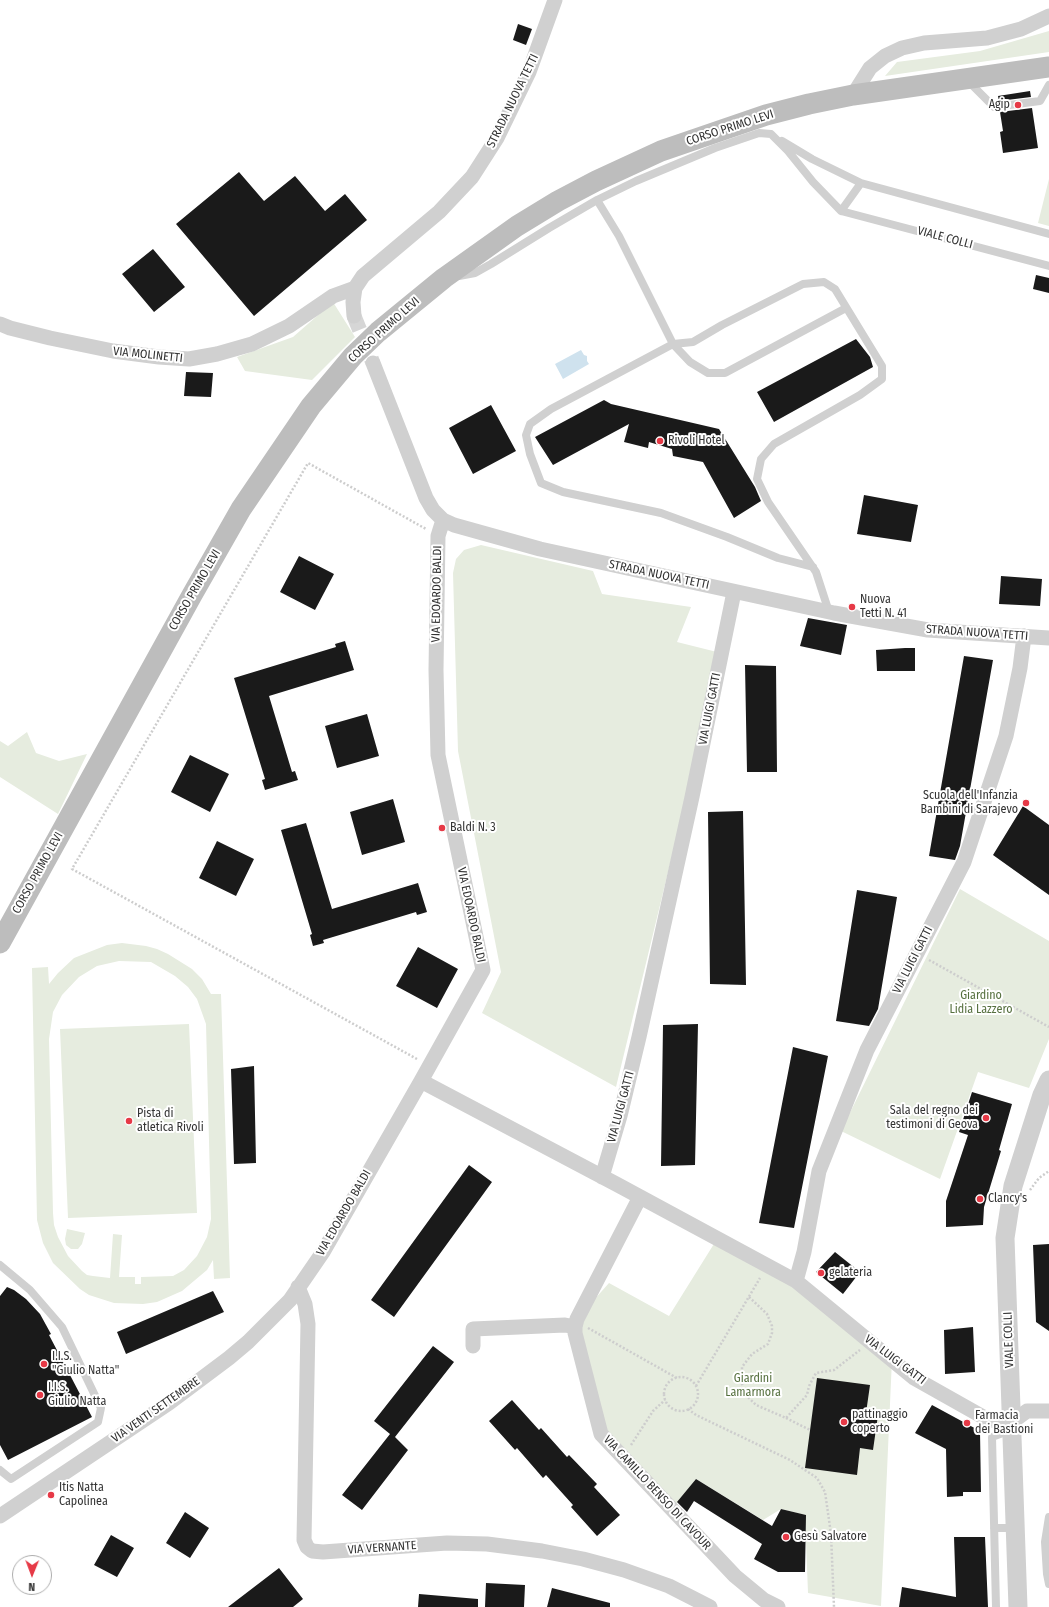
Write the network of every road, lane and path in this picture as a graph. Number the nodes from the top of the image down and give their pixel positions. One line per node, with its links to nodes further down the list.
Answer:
1 (555, 0): 14 (street, STRADA NUOVA TETTI)
2 (1049, 16): 6 (street)
3 (1049, 67): 4 (main road, CORSO PRIMO LEVI)
4 (966, 79): 5 (lane); 6 (main road, CORSO PRIMO LEVI)
5 (1049, 85)
6 (853, 95): 13 (main road, CORSO PRIMO LEVI)
7 (771, 134): 8 (lane); 9 (lane); 10 (lane)
8 (861, 183): 10 (lane); 11 (lane)
9 (597, 200): 13 (lane); 18 (lane)
10 (841, 211): 12 (lane, VIALE COLLI)
11 (1049, 234)
12 (1049, 266)
13 (444, 278): 27 (main road, CORSO PRIMO LEVI)
14 (355, 288): 16 (street); 17 (street, VIA MOLINETTI)
15 (846, 308): 18 (lane); 18 (lane); 22 (lane)
16 (354, 316)
17 (0, 324)
18 (672, 344): 22 (lane)
19 (374, 364): 20 (street)
20 (442, 520): 21 (street, VIA EDOARDO BALDI); 23 (street, STRADA NUOVA TETTI)
21 (438, 536): 30 (street, VIA EDOARDO BALDI); 30 (path)
22 (813, 567): 24 (lane)
23 (734, 592): 24 (street, STRADA NUOVA TETTI); 34 (street, VIA LUIGI GATTI)
24 (829, 612): 25 (street, STRADA NUOVA TETTI)
25 (1024, 636): 26 (street, STRADA NUOVA TETTI); 28 (street, VIA LUIGI GATTI)
26 (1049, 638)
27 (0, 943)
28 (916, 954): 29 (path); 39 (street, VIA LUIGI GATTI)
29 (1049, 1027)
30 (430, 1066): 32 (street, VIA EDOARDO BALDI)
31 (1049, 1080): 51 (street, VIALE COLLI)
32 (421, 1081): 34 (street, VIA LUIGI GATTI); 40 (street, VIA EDOARDO BALDI)
33 (1049, 1171): 35 (path)
34 (602, 1177): 36 (street, VIA LUIGI GATTI)
35 (1026, 1196)
36 (640, 1197): 38 (street, VIA LUIGI GATTI); 42 (street)
37 (0, 1265): 54 (lane)
38 (768, 1266): 39 (street, VIA LUIGI GATTI); 41 (path)
39 (796, 1281): 43 (street, VIA LUIGI GATTI)
40 (298, 1287): 55 (street, VIA VENTI SETTEMBRE); 60 (street, VIA VERNANTE)
41 (750, 1297): 46 (path); 50 (path)
42 (576, 1325): 44 (street); 45 (path); 53 (street, VIA CAMILLO BENSO DI CAVOUR)
43 (866, 1338): 50 (path); 51 (street, VIA LUIGI GATTI)
44 (473, 1346)
45 (677, 1378): 46 (path); 47 (path)
46 (696, 1386): 48 (path)
47 (665, 1400): 48 (path); 53 (path)
48 (688, 1409): 62 (path)
49 (1049, 1411): 51 (street)
50 (786, 1418): 52 (path)
51 (1012, 1426): 57 (lane); 58 (street, VIALE COLLI)
52 (810, 1430)
53 (623, 1457): 61 (street, VIA CAMILLO BENSO DI CAVOUR)
54 (0, 1470)
55 (0, 1516)
56 (1049, 1517): 59 (lane)
57 (994, 1528): 58 (lane); 63 (lane)
58 (1016, 1528): 64 (street, VIALE COLLI)
59 (1049, 1584)
60 (710, 1607)
61 (778, 1607)
62 (834, 1607)
63 (996, 1607)
64 (1018, 1607)

